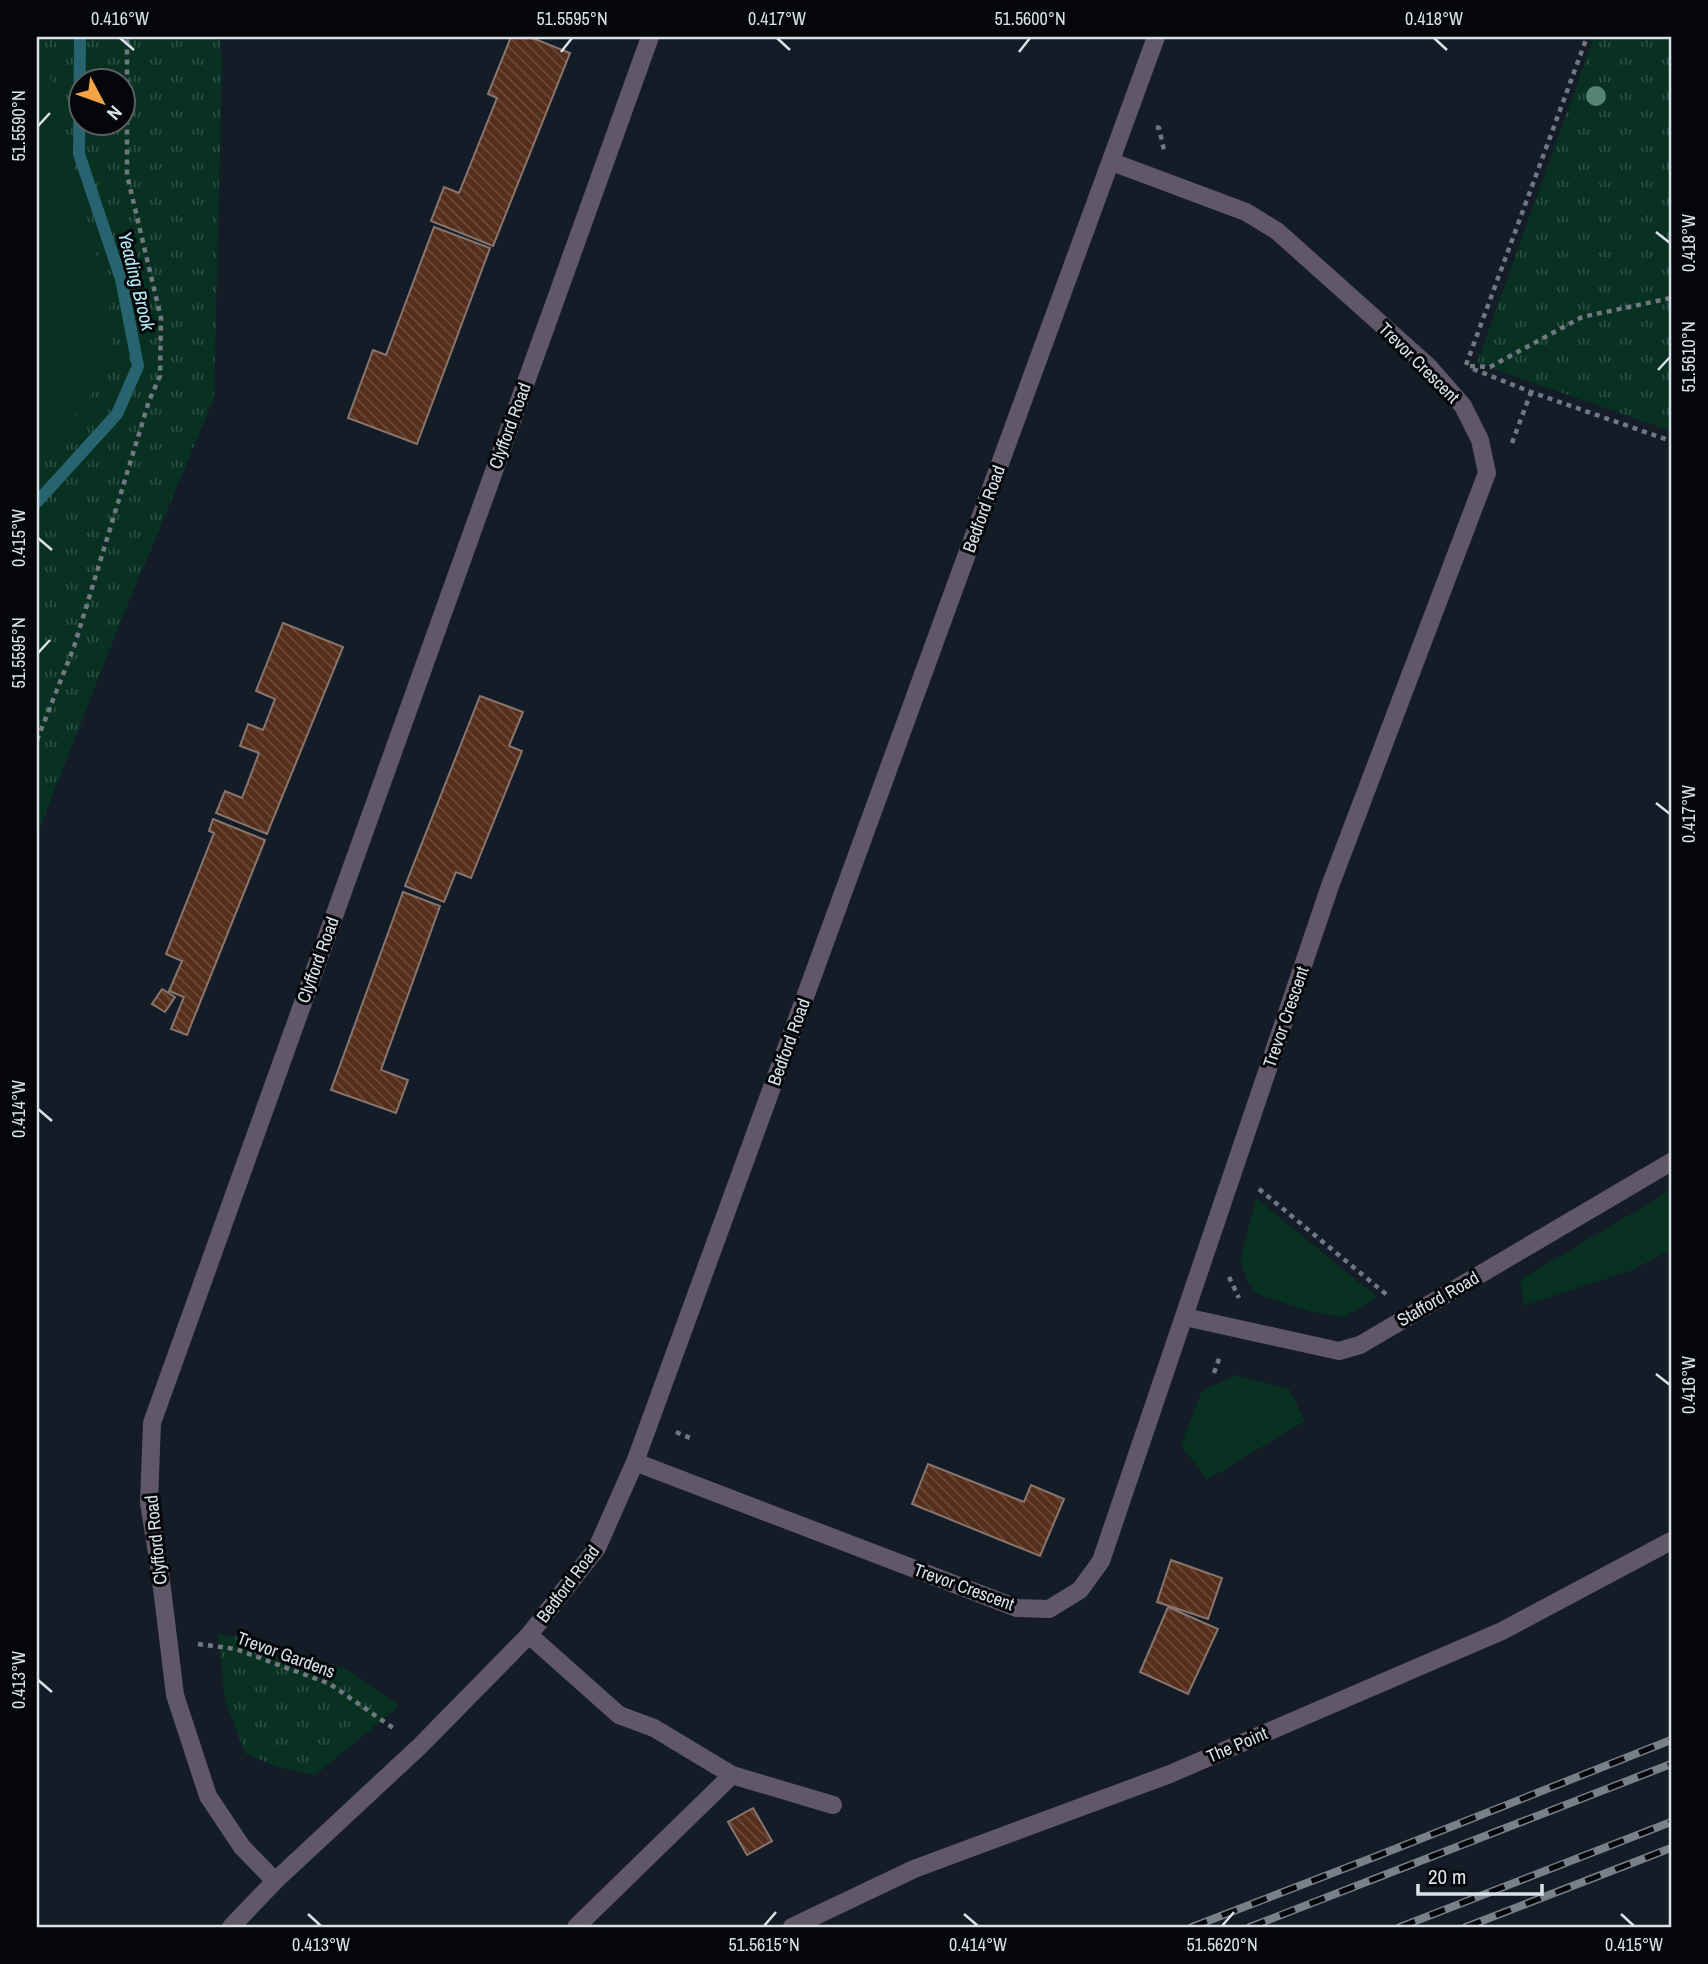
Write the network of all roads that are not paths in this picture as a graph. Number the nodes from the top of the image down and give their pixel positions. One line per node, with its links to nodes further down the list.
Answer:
1 (650, 37): 11 (street, Clyfford Road)
2 (1156, 37): 3 (street, Bedford Road)
3 (1112, 162): 5 (street, Trevor Crescent); 6 (street, Bedford Road)
4 (1671, 1162): 5 (street, Stafford Road)
5 (1185, 1317): 6 (street, Trevor Crescent)
6 (635, 1462): 8 (street, Bedford Road)
7 (1671, 1541): 14 (street, The Point)
8 (529, 1635): 9 (street); 11 (street, Bedford Road)
9 (732, 1774): 10 (street); 13 (street)
10 (833, 1805)
11 (275, 1881): 12 (street, Bedford Road)
12 (230, 1927)
13 (576, 1927)
14 (792, 1927)

